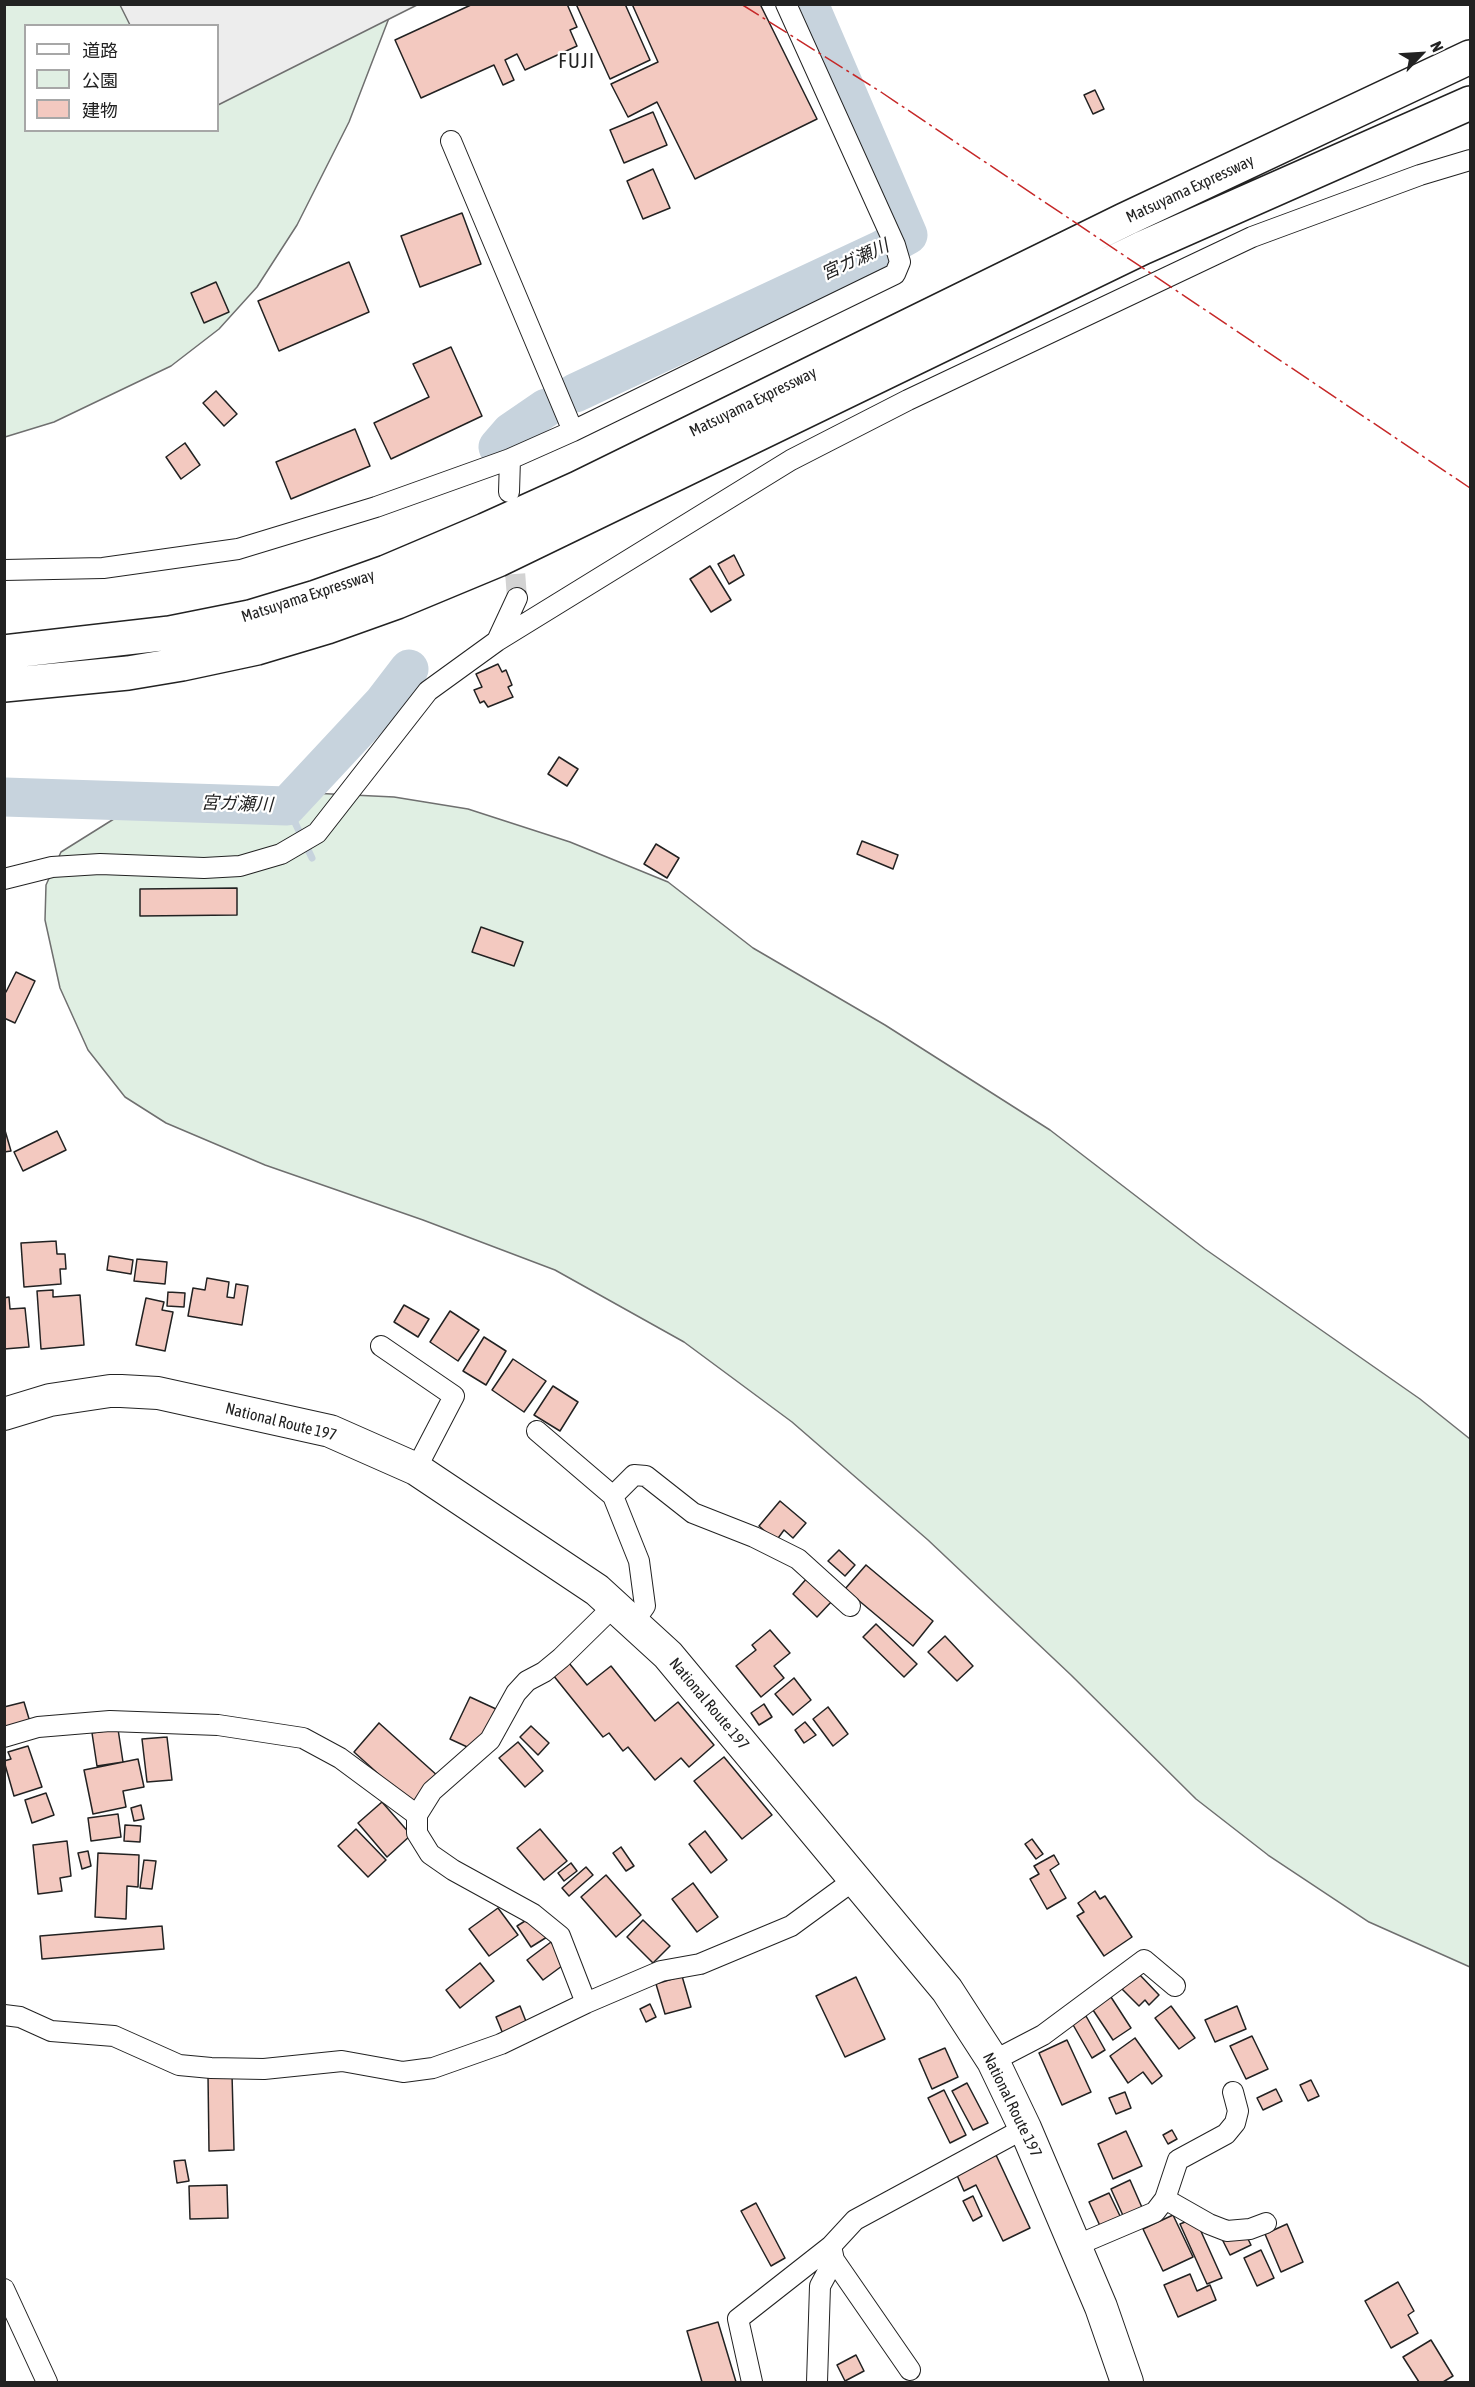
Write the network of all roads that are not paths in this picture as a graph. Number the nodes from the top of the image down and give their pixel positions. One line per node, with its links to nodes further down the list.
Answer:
1 (786, 4): 6 (street)
2 (1470, 57): 12 (highway, Matsuyama Expressway)
3 (1470, 103): 15 (highway, Matsuyama Expressway)
4 (451, 141): 6 (street)
5 (1470, 160): 13 (street)
6 (573, 430): 7 (street)
7 (510, 459): 8 (street); 9 (street)
8 (509, 492)
9 (4, 570)
10 (517, 598): 13 (street)
11 (4, 637): 12 (highway)
12 (121, 640): 14 (highway, Matsuyama Expressway)
13 (497, 641): 16 (street)
14 (4, 652)
15 (10, 686)
16 (4, 879)
17 (381, 1346): 20 (street)
18 (4, 1414): 20 (highway, National Route 197)
19 (537, 1431): 21 (street)
20 (416, 1468): 23 (highway, National Route 197)
21 (613, 1496): 22 (street); 23 (street)
22 (850, 1606)
23 (623, 1614): 25 (street); 26 (highway, National Route 197)
24 (4, 1737): 25 (street)
25 (417, 1815): 28 (street)
26 (854, 1880): 28 (street); 30 (highway, National Route 197)
27 (1175, 1986): 30 (street)
28 (586, 2002): 29 (street)
29 (4, 2015)
30 (993, 2061): 32 (highway, National Route 197)
31 (1233, 2092): 33 (street)
32 (1024, 2128): 35 (highway, National Route 197); 36 (street)
33 (1165, 2199): 34 (street); 35 (street)
34 (1266, 2223)
35 (1075, 2246): 42 (highway, National Route 197)
36 (833, 2253): 38 (street); 40 (street); 41 (street)
37 (4, 2289): 39 (street)
38 (910, 2370)
39 (47, 2382)
40 (753, 2382)
41 (817, 2382)
42 (1127, 2382)

